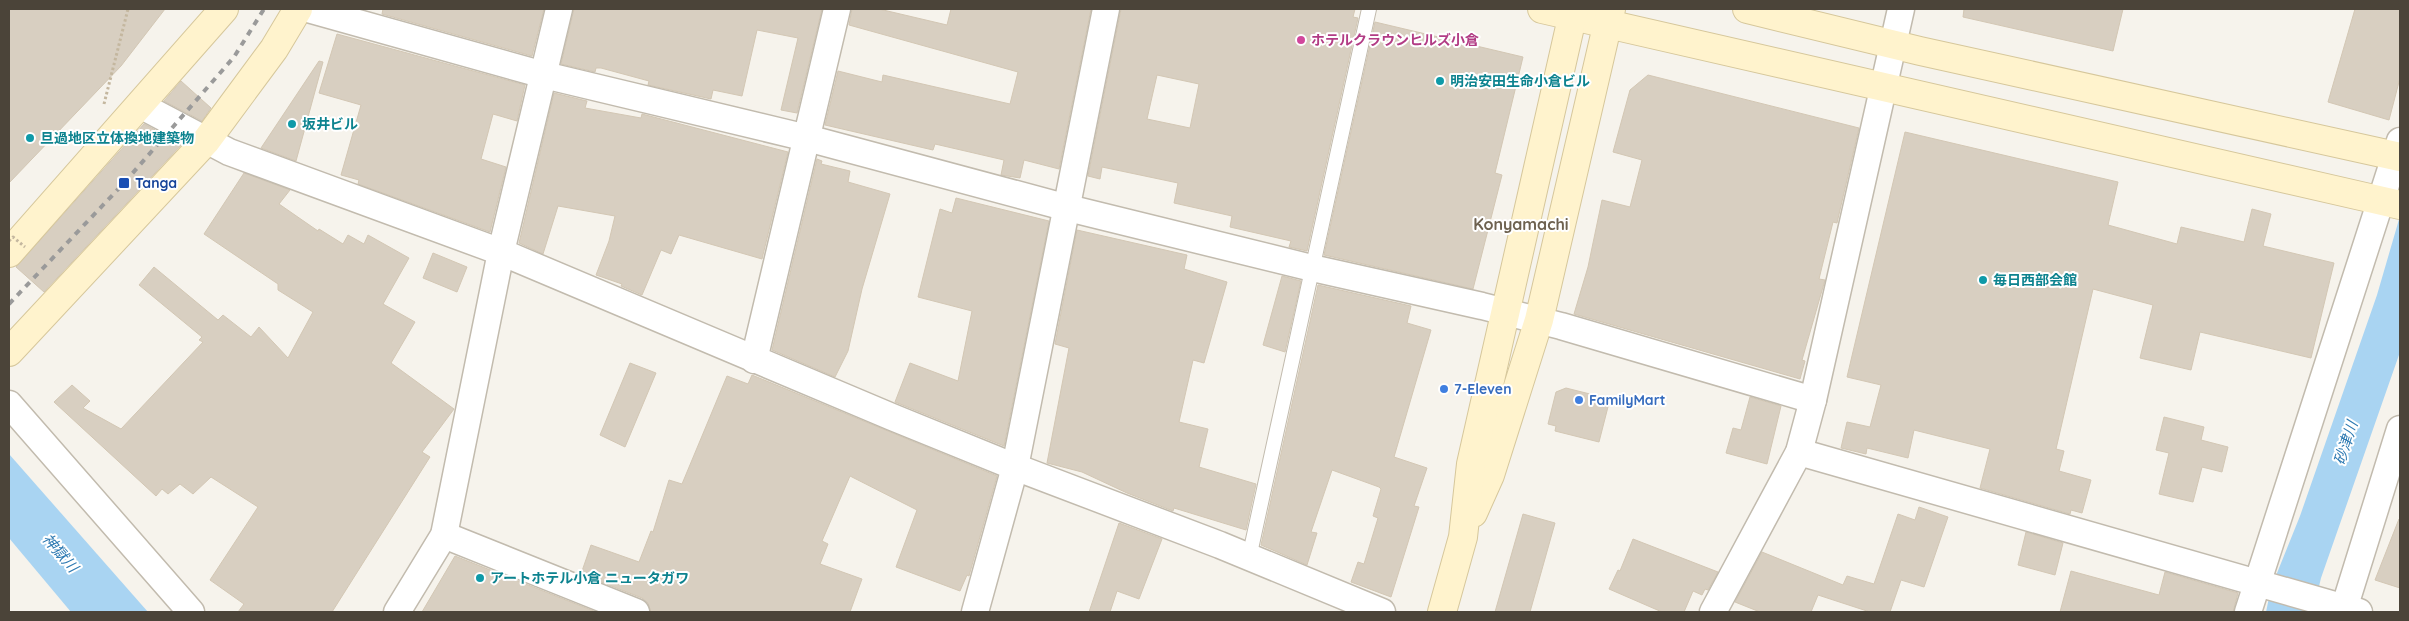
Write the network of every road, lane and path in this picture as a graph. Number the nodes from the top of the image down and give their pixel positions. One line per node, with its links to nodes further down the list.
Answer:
1 (128, 9): 18 (path)
2 (224, 9): 17 (street)
3 (298, 9): 20 (street)
4 (308, 9): 15 (street)
5 (558, 9): 15 (street)
6 (837, 9): 19 (street)
7 (1106, 9): 23 (street)
8 (1369, 9): 27 (lane)
9 (1542, 9): 12 (street)
10 (1747, 9): 14 (street)
11 (1901, 9): 14 (street)
12 (1573, 13): 13 (street); 28 (street)
13 (1609, 17): 16 (street); 29 (street)
14 (1893, 44): 16 (street); 21 (street)
15 (544, 75): 19 (street); 26 (street)
16 (1884, 86): 22 (street); 32 (street)
17 (140, 105): 20 (street); 25 (street)
18 (102, 110)
19 (807, 138): 23 (street); 31 (street)
20 (206, 141): 26 (street); 30 (street)
21 (2399, 151): 22 (street)
22 (2392, 203): 40 (street)
23 (1068, 208): 27 (street); 36 (street)
24 (9, 241): 25 (path, bridge)
25 (17, 250)
26 (501, 252): 31 (street); 37 (street)
27 (1312, 268): 28 (street); 39 (lane)
28 (1505, 312): 29 (street); 38 (street)
29 (1538, 320): 32 (street); 38 (street)
30 (9, 352)
31 (754, 360): 36 (street)
32 (1813, 400): 35 (street)
33 (9, 404): 42 (street)
34 (2400, 429): 41 (street)
35 (1798, 452): 40 (street); 48 (street)
36 (1015, 467): 39 (street); 45 (street)
37 (444, 535): 43 (street); 44 (street)
38 (1463, 537): 47 (street)
39 (1249, 558): 46 (street)
40 (2256, 583): 41 (street); 49 (street)
41 (2346, 609)
42 (191, 612)
43 (397, 612)
44 (636, 612)
45 (975, 612)
46 (1382, 612)
47 (1442, 612)
48 (1713, 612)
49 (2248, 612)

